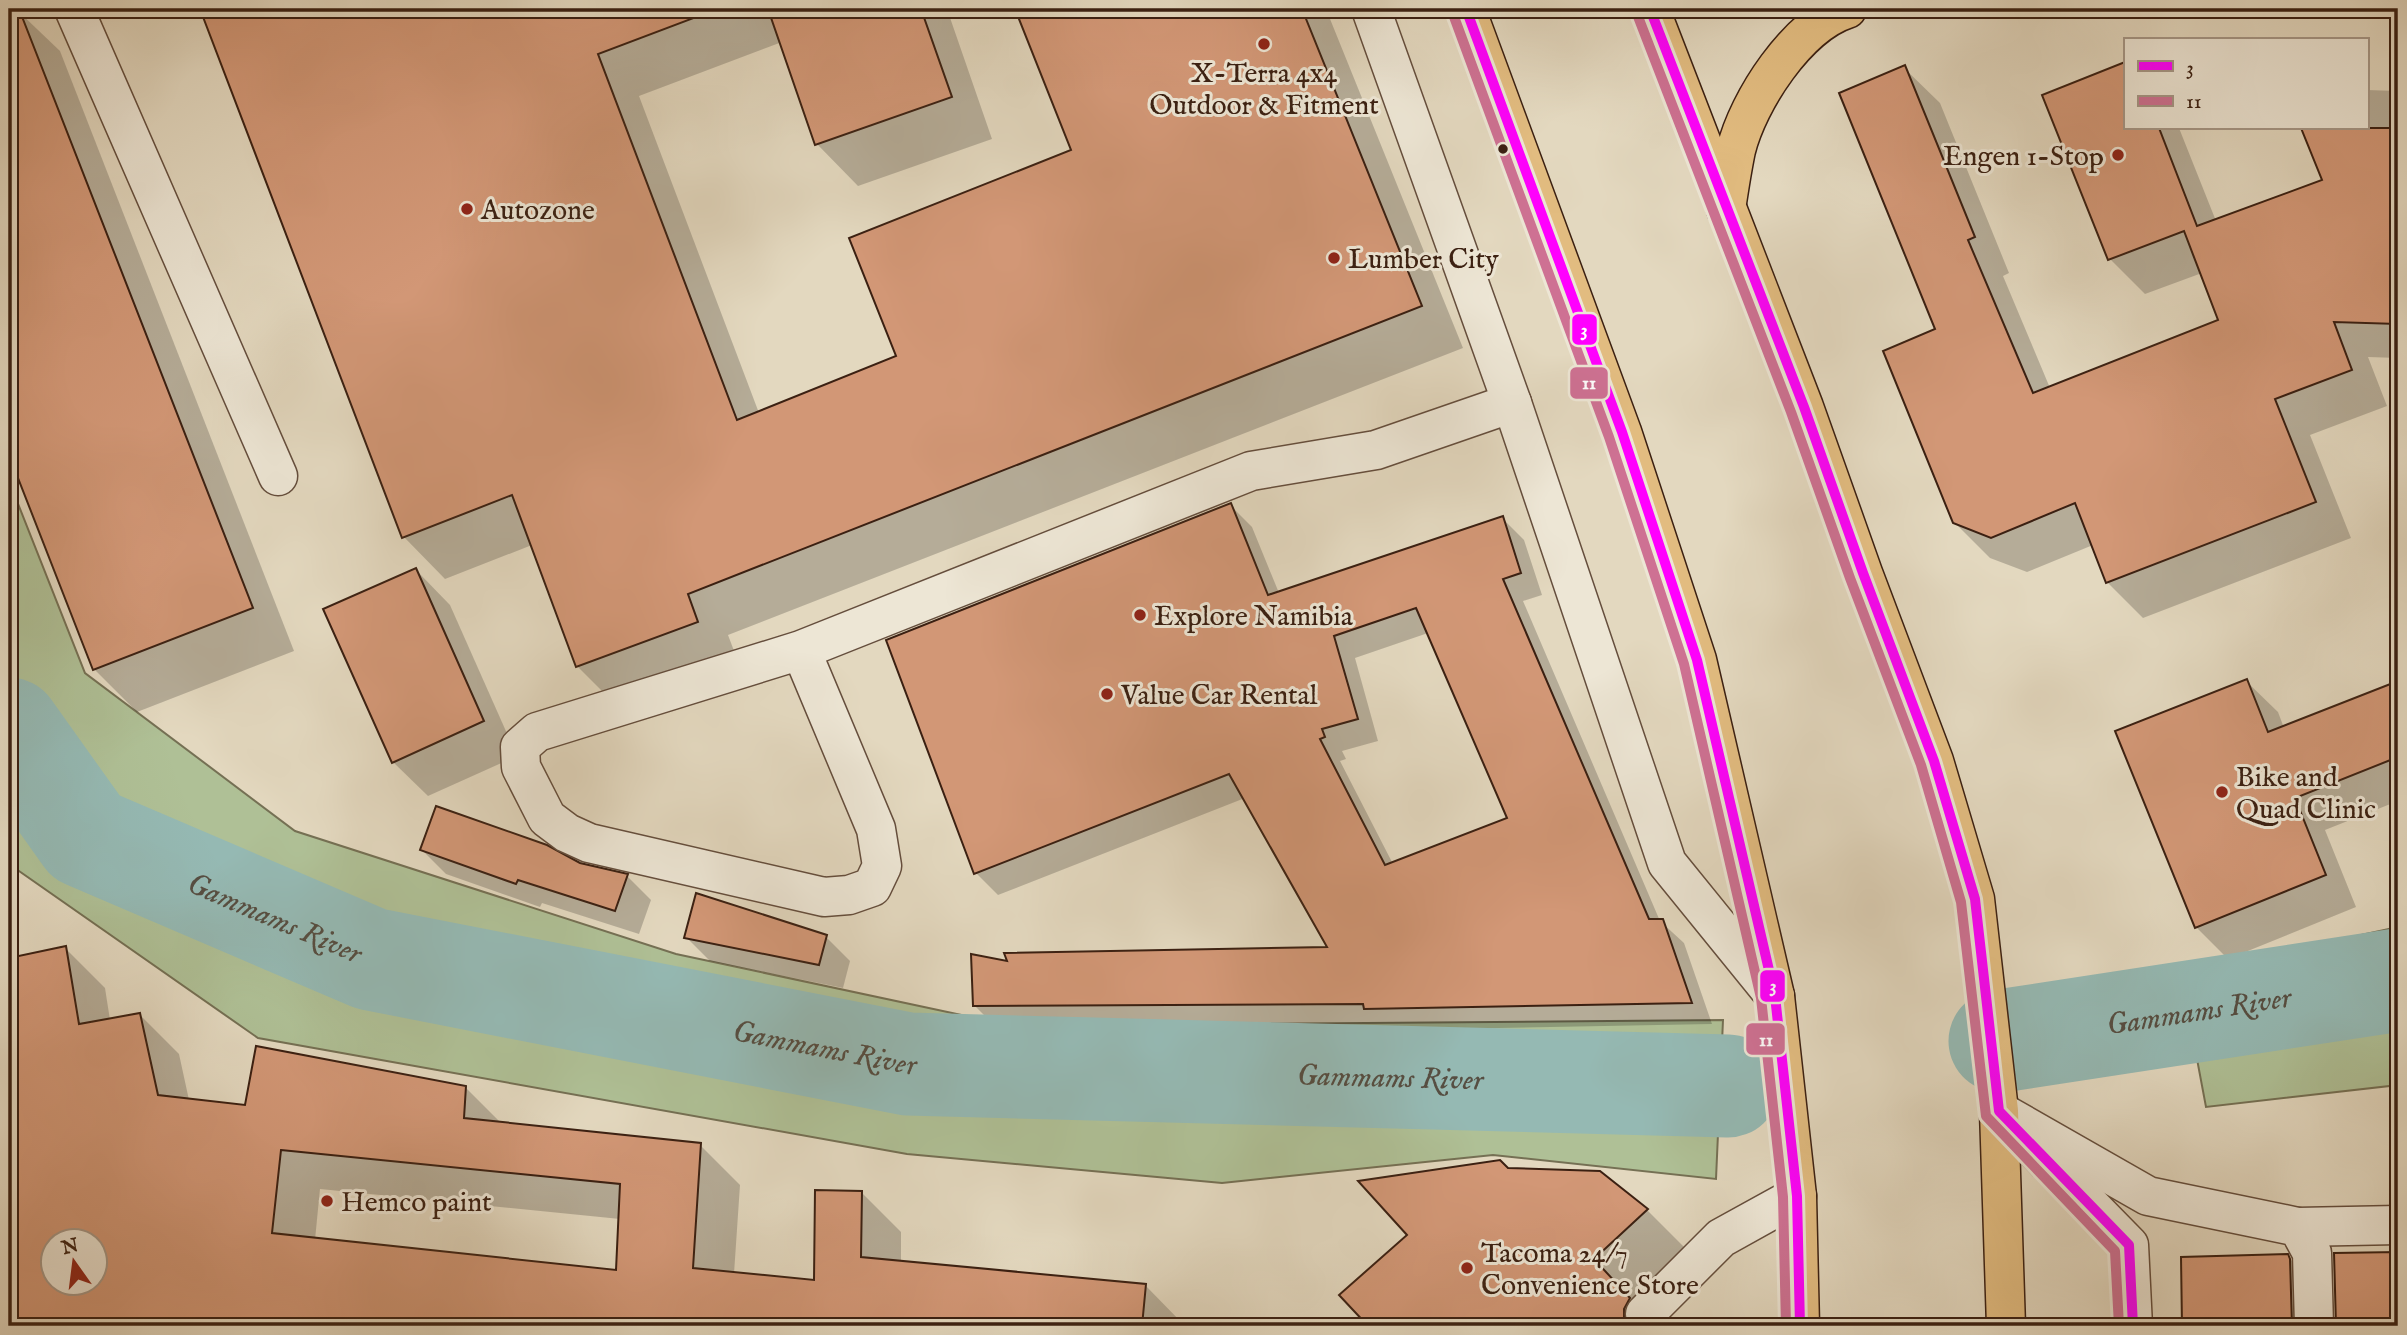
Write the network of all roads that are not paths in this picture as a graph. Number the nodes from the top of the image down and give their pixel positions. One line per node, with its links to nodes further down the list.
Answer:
1 (74, 9): 8 (lane)
2 (1371, 9): 7 (lane)
3 (1466, 9): 10 (main road)
4 (1650, 9): 6 (main road)
5 (1847, 9): 6 (main road)
6 (1726, 209): 11 (main road)
7 (1512, 403): 9 (lane); 10 (lane)
8 (278, 476)
9 (801, 650): 9 (lane)
10 (1774, 996): 12 (main road)
11 (1999, 1111): 14 (lane); 17 (main road); 18 (lane)
12 (1797, 1196): 15 (lane); 16 (main road)
13 (2398, 1225): 14 (lane)
14 (2298, 1227): 19 (lane)
15 (1646, 1314)
16 (1800, 1326)
17 (2006, 1326)
18 (2133, 1326)
19 (2314, 1326)

